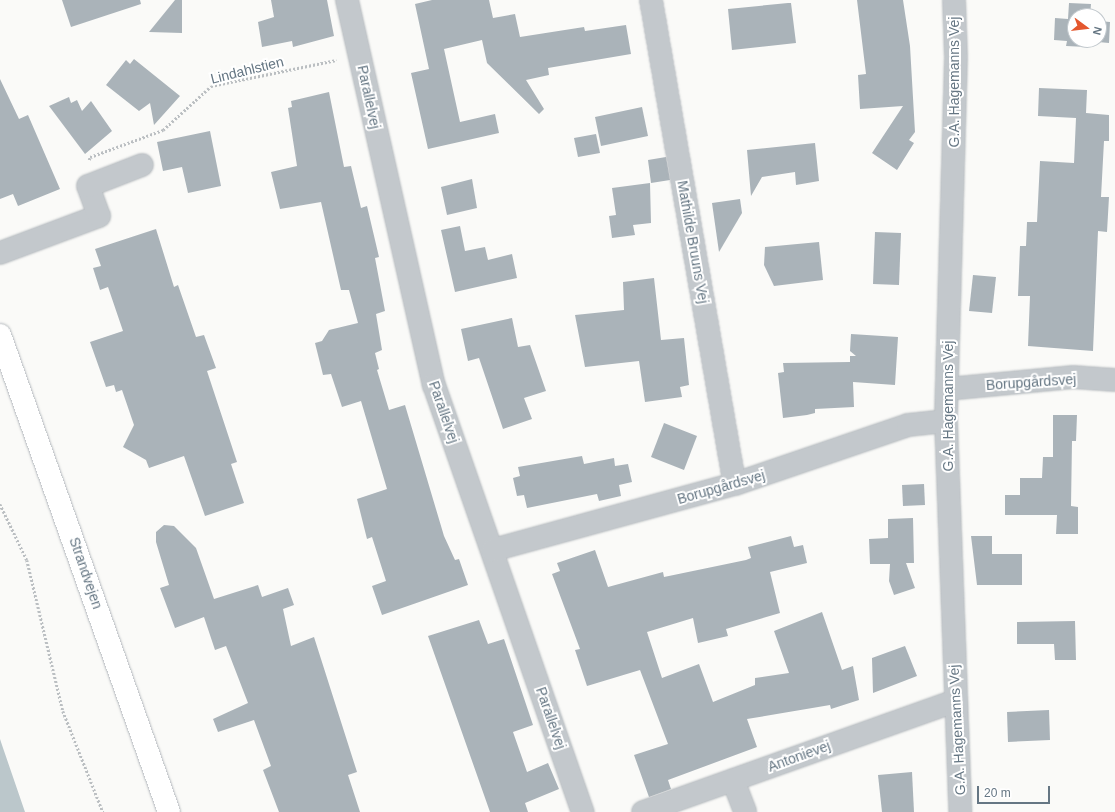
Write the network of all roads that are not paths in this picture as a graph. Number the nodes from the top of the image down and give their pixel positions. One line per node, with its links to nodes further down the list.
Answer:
1 (347, 0): 11 (street, Parallelvej)
2 (651, 0): 10 (street, Mathilde Bruuns Vej)
3 (954, 0): 8 (street, G.A. Hagemanns Vej)
4 (142, 165): 5 (street)
5 (0, 253)
6 (0, 335): 14 (main road, Strandvejen)
7 (1115, 380): 8 (street, Borupgårdsvej)
8 (947, 389): 9 (street, G.A. Hagemanns Vej)
9 (946, 421): 10 (street, Borupgårdsvej); 12 (street, G.A. Hagemanns Vej)
10 (735, 484): 11 (street, Borupgårdsvej)
11 (493, 550): 15 (street, Parallelvej)
12 (954, 701): 13 (street, Antonievej); 18 (street, G.A. Hagemanns Vej)
13 (733, 780): 16 (street, Antonievej); 17 (street)
14 (169, 812)
15 (583, 812)
16 (644, 812)
17 (745, 812)
18 (960, 812)

